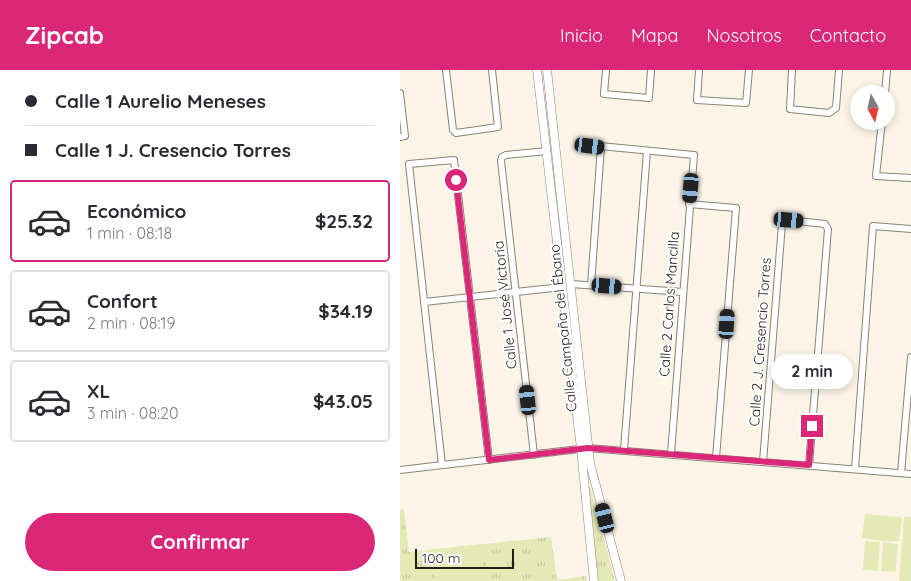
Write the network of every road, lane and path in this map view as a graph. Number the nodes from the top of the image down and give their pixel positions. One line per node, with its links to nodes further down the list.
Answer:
1 (446, 70): 2 (street)
2 (492, 70)
3 (537, 70): 18 (street, Calle Campaña del Ébano)
4 (547, 70): 22 (street, Calle Campaña del Ébano)
5 (606, 70): 6 (street)
6 (651, 70)
7 (699, 70): 8 (street)
8 (749, 70)
9 (792, 70): 10 (street)
10 (839, 70)
11 (887, 70): 12 (street)
12 (886, 85)
13 (400, 93): 15 (street)
14 (881, 130): 20 (street)
15 (402, 137)
16 (579, 144): 17 (street)
17 (601, 147): 19 (street); 26 (street)
18 (546, 150): 23 (street, Calle Campaña del Ébano); 29 (street, Calle 1 José Victoria)
19 (647, 151): 21 (street, Calle 2 Carlos Mancilla); 28 (street)
20 (911, 178)
21 (689, 204): 30 (street, Calle 2 Carlos Mancilla); 38 (street)
22 (563, 213): 23 (street); 25 (street, Calle Campaña del Ébano)
23 (554, 214): 27 (street, Calle Campaña del Ébano)
24 (911, 229): 43 (street)
25 (571, 284): 26 (street); 34 (street, Calle Campaña del Ébano)
26 (591, 285): 28 (street)
27 (562, 287): 29 (street); 34 (street, Calle Campaña del Ébano)
28 (638, 288): 30 (street); 35 (street)
29 (516, 292): 31 (street); 37 (street, Calle 1 José Victoria)
30 (683, 292): 36 (street, Calle 2 Carlos Mancilla)
31 (469, 297): 32 (street); 32 (street); 39 (street)
32 (424, 302): 41 (street)
33 (911, 357): 45 (street)
34 (584, 449): 35 (street); 37 (street); 47 (street, Calle Campaña del Ébano); 48 (street, Calle Campaña del Ébano)
35 (624, 450): 36 (street)
36 (671, 454): 38 (street)
37 (534, 455): 39 (street)
38 (716, 458): 40 (street)
39 (489, 460): 41 (street)
40 (763, 462): 42 (street); 42 (street, Calle 2 J. Cresencio Torres)
41 (442, 465): 44 (street)
42 (809, 465): 43 (street)
43 (855, 469): 45 (street)
44 (400, 470)
45 (900, 473): 46 (street)
46 (911, 474)
47 (594, 581)
48 (621, 581)

